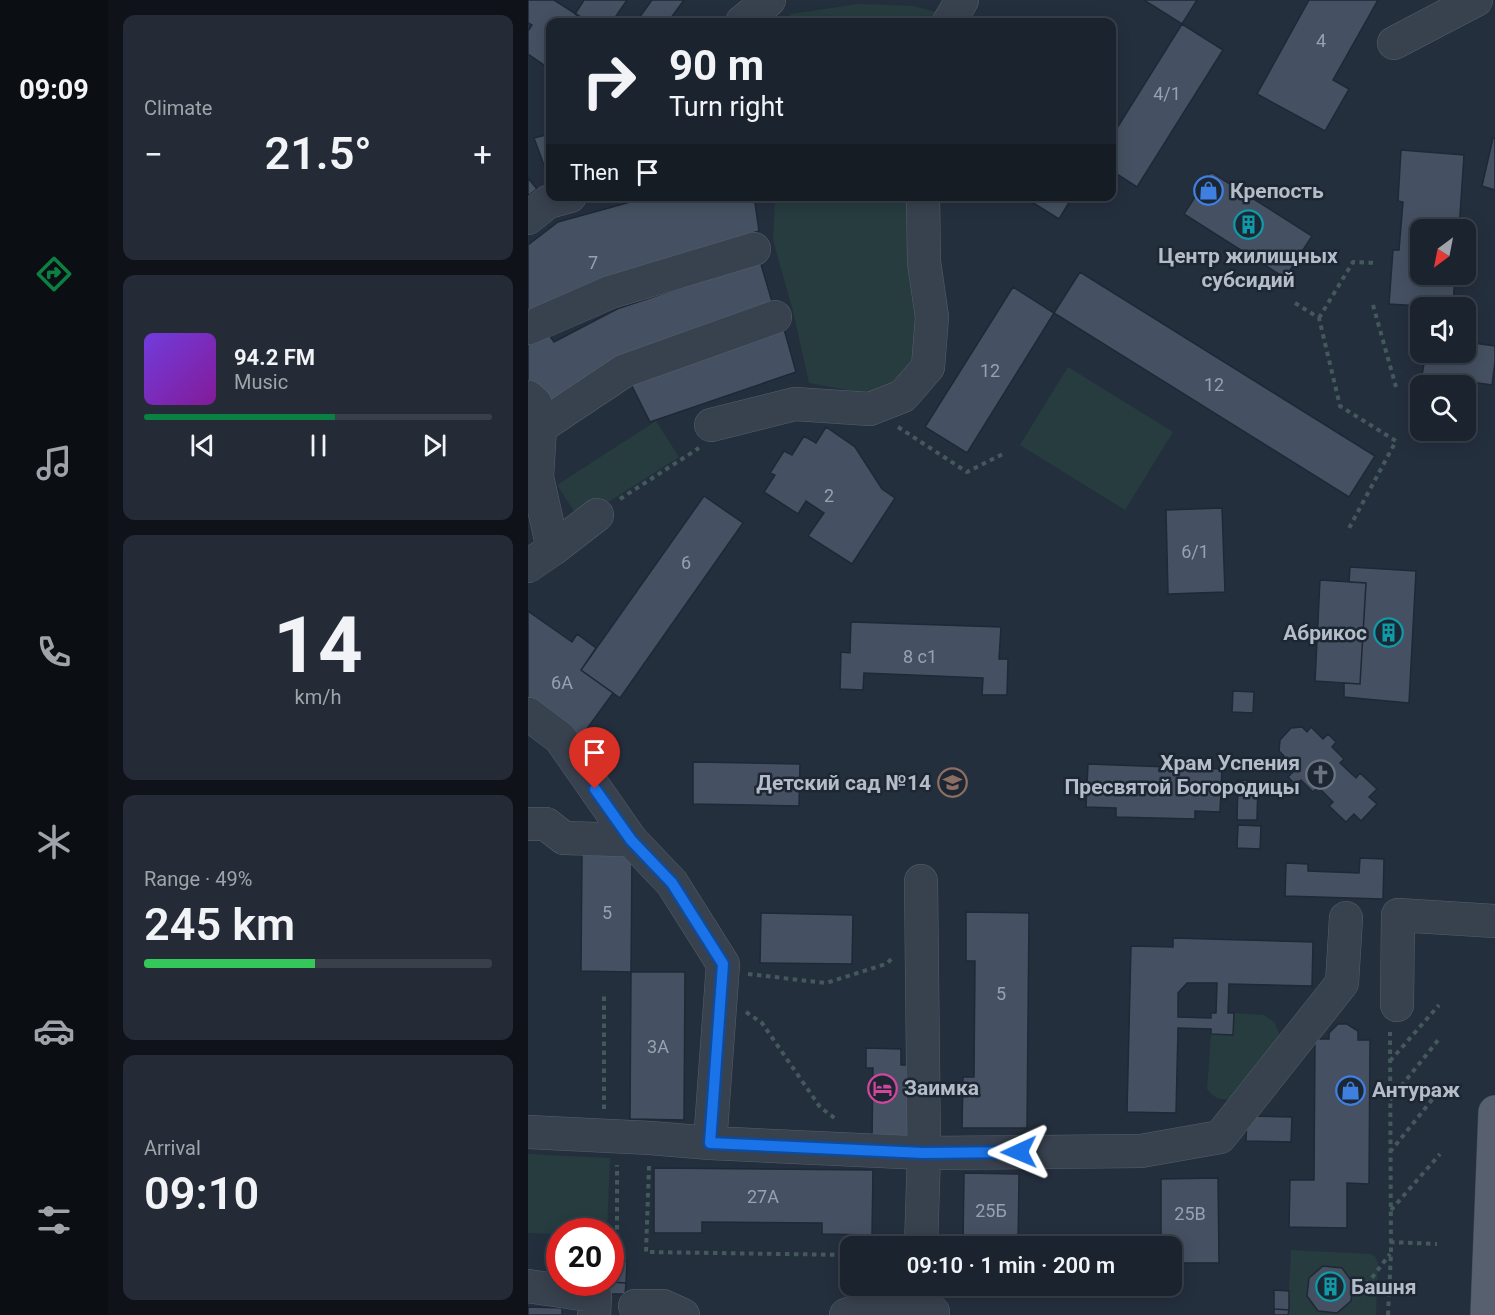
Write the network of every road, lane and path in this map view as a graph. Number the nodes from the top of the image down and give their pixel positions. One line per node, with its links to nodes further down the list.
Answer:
1 (769, 0): 4 (street)
2 (962, 0): 5 (street)
3 (1476, 0): 6 (street)
4 (747, 18)
5 (951, 18)
6 (1394, 43)
7 (552, 201): 9 (street)
8 (923, 201): 19 (street)
9 (528, 218)
10 (754, 249): 16 (street)
11 (1377, 263): 15 (path)
12 (1295, 303): 15 (path)
13 (1373, 305): 17 (path)
14 (775, 317): 21 (street)
15 (1319, 318): 24 (path)
16 (528, 328)
17 (1396, 387)
18 (528, 396): 21 (street)
19 (870, 409): 20 (street); 22 (path)
20 (711, 425): 23 (path)
21 (540, 427): 25 (street)
22 (1003, 454)
23 (597, 514): 25 (street)
24 (1347, 532)
25 (541, 558)
26 (528, 714): 28 (street)
27 (528, 824): 28 (street)
28 (631, 840): 33 (street)
29 (921, 881): 32 (street)
30 (1346, 918): 46 (street)
31 (1495, 921): 34 (street)
32 (922, 934): 33 (path); 46 (street)
33 (722, 983): 41 (path); 44 (street)
34 (1397, 1005): 37 (path)
35 (1439, 1005): 37 (path)
36 (1439, 1039): 39 (path)
37 (1390, 1062): 39 (path)
38 (1439, 1091): 45 (path)
39 (1390, 1101): 45 (path)
40 (1495, 1112): 62 (main road)
41 (839, 1121)
42 (528, 1132): 43 (street)
43 (650, 1138): 44 (street); 53 (path)
44 (710, 1143): 46 (street)
45 (1390, 1152): 48 (path)
46 (924, 1153): 49 (street)
47 (1440, 1154): 48 (path)
48 (1390, 1210): 50 (path)
49 (921, 1236)
50 (1390, 1242): 51 (path); 52 (path)
51 (1437, 1244)
52 (1391, 1253): 55 (path); 61 (path)
53 (840, 1255)
54 (528, 1286): 58 (street)
55 (1352, 1292)
56 (932, 1304): 60 (street)
57 (635, 1306): 59 (street)
58 (594, 1315)
59 (683, 1315)
60 (846, 1315)
61 (1388, 1315)
62 (1487, 1315)

